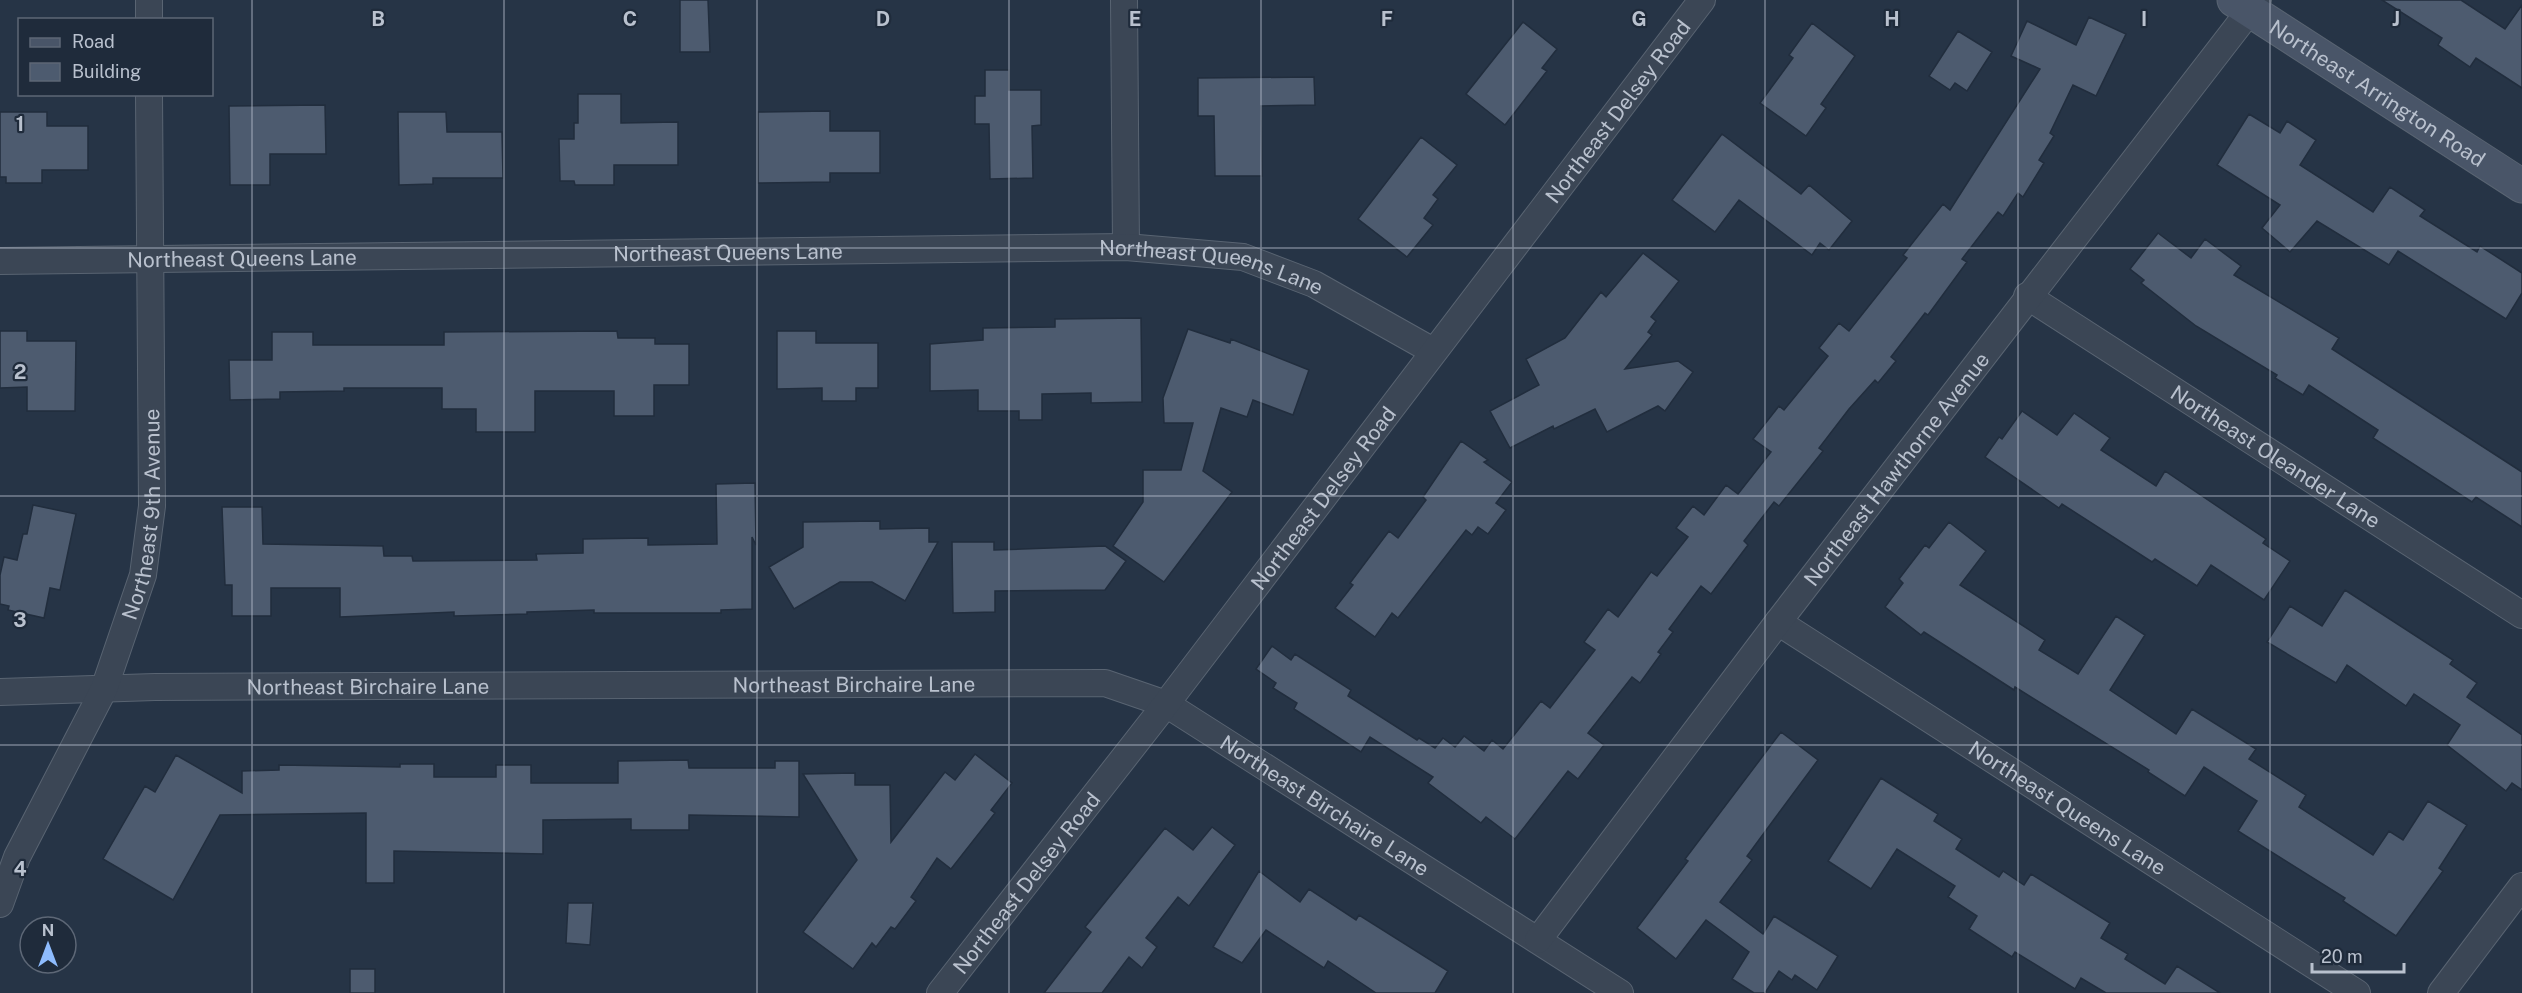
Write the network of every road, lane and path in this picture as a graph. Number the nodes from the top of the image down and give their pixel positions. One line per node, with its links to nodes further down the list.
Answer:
1 (149, 0): 5 (street)
2 (1124, 0): 8 (street)
3 (1702, 0): 12 (street, Northeast Delsey Road)
4 (2248, 3): 7 (street, Northeast Arrington Road); 11 (street, Northeast Hawthorne Avenue)
5 (149, 18)
6 (149, 96): 10 (street, Northeast 9th Avenue)
7 (2522, 186)
8 (1126, 247): 10 (street, Northeast Queens Lane); 12 (street, Northeast Queens Lane)
9 (0, 261): 10 (street, Northeast Queens Lane)
10 (150, 261): 15 (street, Northeast 9th Avenue)
11 (2027, 297): 13 (street, Northeast Oleander Lane); 14 (street, Northeast Hawthorne Avenue)
12 (1433, 351): 17 (street, Northeast Delsey Road)
13 (2522, 615)
14 (1778, 622): 20 (street, Northeast Hawthorne Avenue); 23 (street, Northeast Queens Lane)
15 (104, 689): 16 (street, Northeast Birchaire Lane); 17 (street, Northeast Birchaire Lane); 19 (street, Northeast 9th Avenue)
16 (0, 692)
17 (1166, 704): 20 (street, Northeast Birchaire Lane); 21 (street, Northeast Delsey Road)
18 (2522, 886): 24 (street)
19 (0, 904)
20 (1538, 940): 22 (street, Northeast Birchaire Lane)
21 (940, 993)
22 (1620, 993)
23 (2357, 993)
24 (2441, 993)

